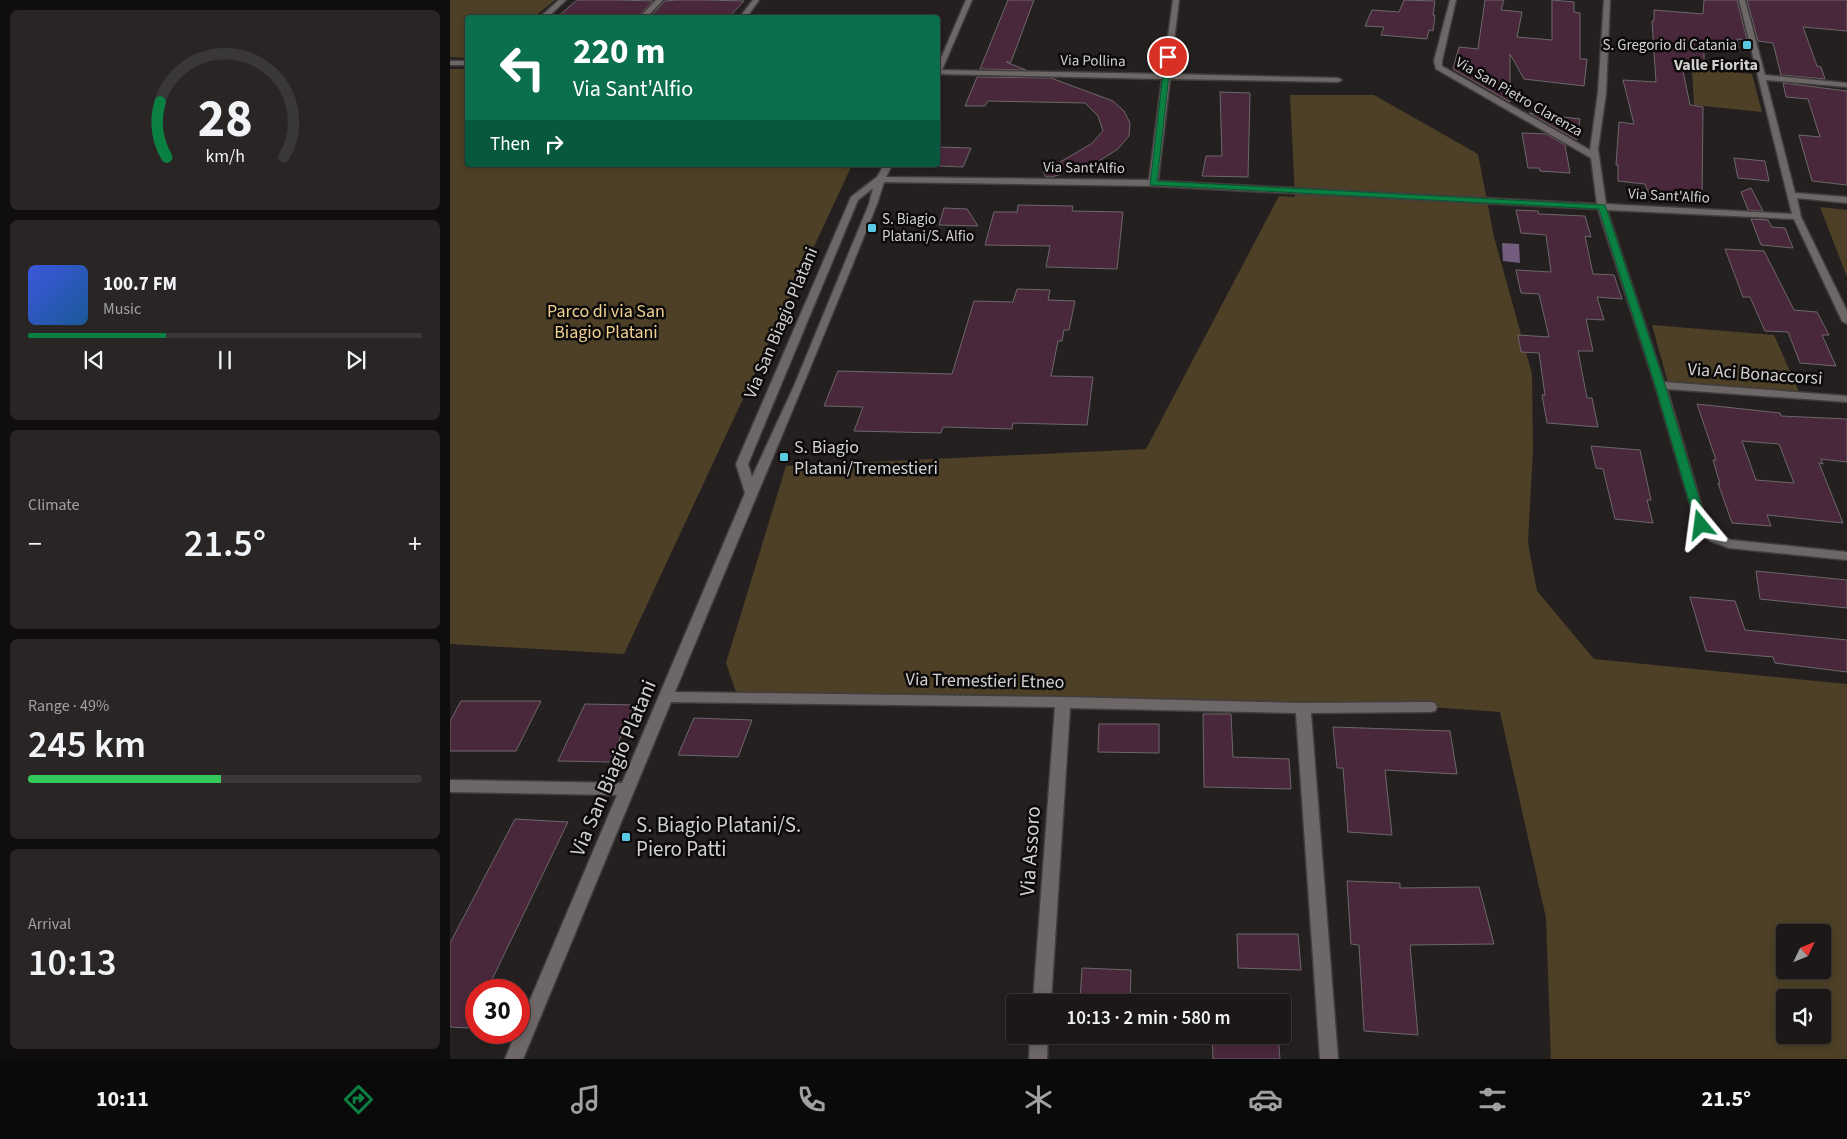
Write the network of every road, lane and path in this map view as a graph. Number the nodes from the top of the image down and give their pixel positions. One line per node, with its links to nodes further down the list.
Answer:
1 (563, 0): 9 (street)
2 (660, 0): 10 (street)
3 (756, 0): 11 (street)
4 (969, 0): 14 (street)
5 (1176, 0): 16 (street)
6 (1454, 0): 20 (street, Via San Pietro Clarenza)
7 (1607, 0): 20 (street)
8 (1742, 0): 17 (street)
9 (546, 15)
10 (645, 15)
11 (744, 15)
12 (450, 63): 13 (street)
13 (465, 63)
14 (940, 67)
15 (940, 72): 16 (street, Via Pollina)
16 (1166, 76): 18 (street, Via Pollina); 23 (street)
17 (1761, 77): 19 (street); 24 (street)
18 (1338, 80)
19 (1847, 85)
20 (1594, 156): 28 (street)
21 (887, 167): 22 (street, Via San Biagio Platani)
22 (880, 179): 23 (street, Via Sant'Alfio); 26 (street, Via San Biagio Platani); 27 (street, Via San Biagio Platani)
23 (1153, 183): 28 (street, Via Sant'Alfio)
24 (1792, 195): 25 (street); 29 (street)
25 (1847, 200)
26 (872, 204): 27 (street); 33 (street, Via San Biagio Platani)
27 (852, 205): 33 (street, Via San Biagio Platani)
28 (1602, 206): 29 (street, Via Sant'Alfio); 31 (street)
29 (1797, 217): 30 (street)
30 (1847, 321)
31 (1660, 385): 32 (street, Via Aci Bonaccorsi); 34 (street)
32 (1847, 399)
33 (751, 493): 35 (street, Via San Biagio Platani)
34 (1847, 556)
35 (666, 697): 36 (street, Via Tremestieri Etneo); 40 (street, Via San Biagio Platani)
36 (1063, 702): 38 (street, Via Tremestieri Etneo); 41 (street, Via Assoro)
37 (1430, 707): 38 (street, Via Tremestieri Etneo)
38 (1303, 708): 45 (street)
39 (450, 786): 40 (street)
40 (627, 789): 43 (street, Via San Biagio Platani)
41 (1043, 994)
42 (1039, 1044): 44 (street)
43 (514, 1059)
44 (1038, 1059)
45 (1329, 1059)

